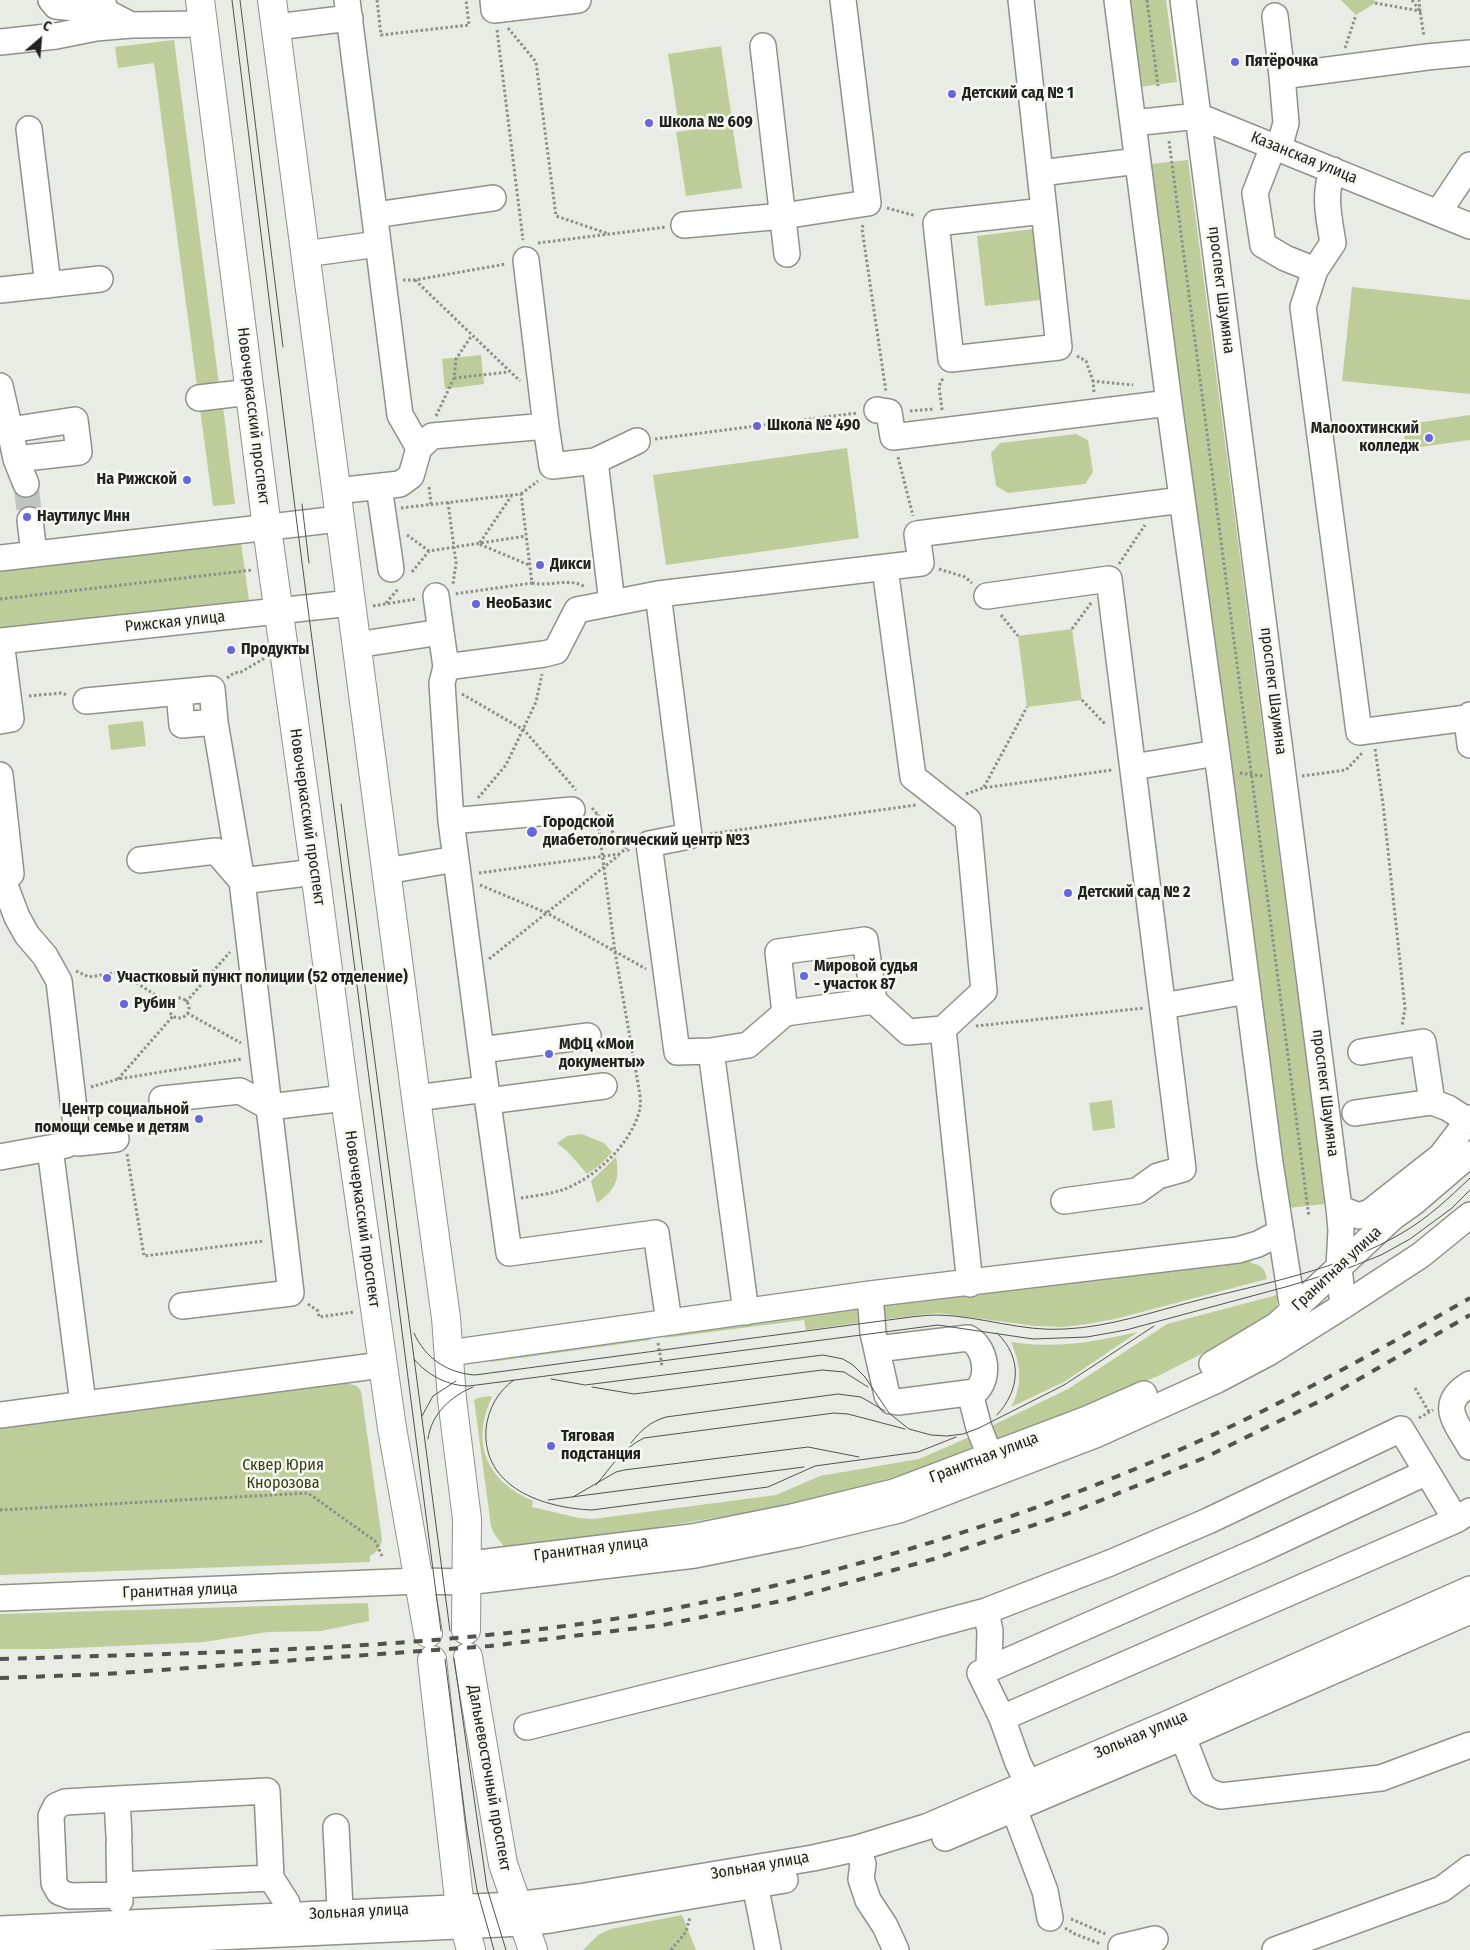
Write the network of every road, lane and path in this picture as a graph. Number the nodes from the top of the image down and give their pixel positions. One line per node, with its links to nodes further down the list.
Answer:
1 (51, 0): 15 (street)
2 (272, 0): 22 (main road)
3 (377, 0): 4 (path)
4 (466, 0)
5 (578, 0): 14 (street)
6 (842, 0): 40 (street)
7 (1021, 0): 38 (street)
8 (1117, 0): 31 (street)
9 (1147, 0): 29 (path)
10 (1183, 0): 30 (street, проспект Шаумяна)
11 (1412, 0): 18 (path)
12 (1419, 0): 18 (path)
13 (1375, 3): 18 (path)
14 (493, 5): 48 (path); 50 (path)
15 (103, 6): 21 (street)
16 (348, 9): 22 (street); 43 (street)
17 (201, 12): 21 (street); 66 (main road, Новочеркасский проспект)
18 (1420, 12): 26 (path)
19 (1356, 15): 27 (path)
20 (1275, 16): 28 (street)
21 (131, 25): 23 (street)
22 (276, 27): 51 (main road)
23 (0, 42)
24 (763, 46): 44 (street)
25 (1470, 53): 26 (street)
26 (1427, 57): 27 (street)
27 (1338, 69): 28 (street)
28 (1282, 76): 34 (street)
29 (1158, 86)
30 (1198, 116): 31 (street, Казанская улица); 34 (street, Казанская улица); 176 (street, проспект Шаумяна)
31 (1133, 123): 35 (street)
32 (29, 129): 57 (street)
33 (1169, 141): 178 (path)
34 (1274, 153): 37 (street, Казанская улица); 53 (street)
35 (1138, 161): 38 (street); 69 (street)
36 (1470, 165): 42 (street)
37 (1333, 170): 42 (street, Казанская улица); 53 (street)
38 (1040, 173): 41 (street)
39 (493, 198): 43 (street)
40 (868, 203): 44 (street); 45 (path); 70 (path)
41 (1044, 211): 45 (street); 60 (street)
42 (1438, 213): 47 (street, Казанская улица)
43 (375, 215): 49 (street)
44 (783, 216): 46 (street); 52 (street)
45 (936, 224): 61 (street)
46 (684, 225): 48 (path)
47 (1470, 226)
48 (609, 234): 50 (path)
49 (378, 244): 51 (street); 55 (street)
50 (525, 252): 56 (path); 68 (street)
51 (305, 254): 80 (main road)
52 (788, 254)
53 (1315, 270): 123 (street)
54 (100, 278): 57 (street)
55 (383, 279): 56 (path); 76 (street)
56 (415, 280): 59 (path)
57 (48, 285): 58 (street)
58 (0, 290)
59 (472, 335): 62 (path); 63 (path)
60 (1059, 347): 61 (street); 64 (path)
61 (951, 359): 71 (path)
62 (510, 372): 63 (path); 68 (path)
63 (454, 378): 76 (path)
64 (1093, 381)
65 (0, 386): 73 (street)
66 (250, 392): 67 (street); 87 (main road, Новочеркасский проспект)
67 (198, 398)
68 (543, 398): 72 (street)
69 (1169, 402): 71 (street); 83 (street)
70 (883, 411): 71 (path); 74 (street); 75 (path)
71 (943, 420): 74 (street)
72 (546, 426): 76 (street); 78 (street)
73 (10, 430): 77 (street); 77 (street)
74 (893, 437): 88 (path)
75 (637, 441): 78 (street)
76 (426, 442): 82 (street)
77 (16, 459): 79 (street)
78 (595, 460): 102 (street)
79 (26, 484)
80 (336, 491): 82 (street); 85 (main road)
81 (512, 495): 84 (path); 89 (path); 90 (path)
82 (381, 498): 84 (path); 97 (street)
83 (1182, 500): 88 (street); 125 (street)
84 (448, 502): 91 (path)
85 (339, 519): 87 (street); 103 (main road)
86 (30, 520): 92 (street)
87 (267, 528): 92 (street); 105 (main road, Новочеркасский проспект)
88 (917, 534): 95 (street)
89 (526, 536): 90 (path); 94 (path)
90 (479, 544): 91 (path); 94 (path)
91 (454, 548): 94 (path); 97 (path)
92 (34, 554): 93 (street)
93 (0, 558)
94 (530, 566)
95 (885, 568): 98 (street); 152 (street)
96 (256, 570): 101 (path)
97 (400, 577): 104 (path)
98 (658, 594): 102 (street); 131 (street)
99 (436, 596): 104 (path); 106 (street)
100 (987, 596): 121 (street)
101 (0, 599)
102 (612, 603): 109 (street)
103 (358, 604): 104 (path); 105 (street, Рижская улица); 108 (main road)
104 (386, 604)
105 (278, 610): 107 (street, Рижская улица); 136 (main road, Новочеркасский проспект)
106 (441, 632): 108 (street); 111 (street)
107 (0, 641): 119 (street)
108 (356, 645): 135 (main road)
109 (544, 654): 111 (street); 122 (path)
110 (269, 655): 112 (path)
111 (444, 675): 122 (path); 130 (street)
112 (212, 689): 113 (street); 120 (street)
113 (179, 693): 116 (street); 120 (street)
114 (28, 696): 116 (path)
115 (1082, 700): 121 (path)
116 (86, 701)
117 (1027, 707): 128 (path)
118 (1468, 716): 123 (street); 124 (street)
119 (0, 721)
120 (215, 722): 138 (street)
121 (1128, 728): 126 (street)
122 (524, 730): 129 (path); 130 (path)
123 (1372, 730): 154 (path)
124 (1470, 745)
125 (1217, 752): 126 (street); 144 (street)
126 (1133, 767): 148 (street)
127 (0, 775): 137 (street)
128 (984, 788)
129 (581, 804): 130 (street); 131 (path)
130 (451, 821): 134 (street)
131 (636, 849): 132 (path); 143 (street)
132 (619, 854): 134 (path); 139 (path)
133 (140, 860): 138 (street)
134 (457, 867): 135 (street); 139 (path); 142 (street)
135 (386, 870): 164 (main road)
136 (315, 872): 138 (street); 163 (main road, Новочеркасский проспект)
137 (1, 876): 141 (street)
138 (242, 881): 158 (street)
139 (547, 913): 142 (path); 143 (path)
140 (233, 950): 146 (path)
141 (45, 956): 147 (path); 161 (street)
142 (471, 974): 155 (street)
143 (668, 981): 156 (street)
144 (1247, 991): 148 (street); 179 (street)
145 (874, 1001): 150 (street); 150 (street); 152 (street)
146 (186, 1002): 147 (path); 149 (path)
147 (170, 1004): 151 (path)
148 (1163, 1006): 152 (path); 175 (street)
149 (187, 1013): 151 (path); 158 (path)
150 (784, 1013): 156 (street)
151 (173, 1016): 159 (path)
152 (944, 1029): 183 (street)
153 (588, 1036): 155 (street)
154 (1400, 1046): 157 (street); 166 (street)
155 (481, 1050): 162 (street)
156 (711, 1051): 191 (street)
157 (1361, 1052)
158 (263, 1055): 159 (path); 167 (street)
159 (118, 1079): 161 (path)
160 (604, 1086): 162 (street)
161 (72, 1093): 171 (street)
162 (487, 1095): 164 (street); 192 (street)
163 (345, 1098): 167 (street); 195 (main road, Новочеркасский проспект)
164 (416, 1098): 194 (main road)
165 (162, 1099): 167 (street)
166 (1432, 1102): 168 (street); 169 (street)
167 (269, 1107): 180 (street)
168 (1354, 1113)
169 (1469, 1119): 174 (street, Гранитная улица)
170 (116, 1138): 171 (street); 180 (path)
171 (78, 1143): 172 (street)
172 (50, 1148): 173 (street); 200 (street)
173 (0, 1157)
174 (1455, 1160): 176 (street, Гранитная улица); 182 (street, Гранитная улица)
175 (1064, 1201)
176 (1339, 1208): 182 (street, проспект Шаумяна)
177 (1470, 1215): 188 (street, Гранитная улица)
178 (1308, 1217)
179 (1281, 1232): 181 (street); 183 (street)
180 (284, 1239): 185 (street)
181 (1284, 1256): 184 (street); 189 (street)
182 (1339, 1267): 184 (street, Гранитная улица); 188 (street, проспект Шаумяна)
183 (970, 1284): 186 (street)
184 (1316, 1289): 188 (street); 189 (street, Гранитная улица)
185 (291, 1293): 187 (street); 190 (path)
186 (870, 1294): 191 (street); 193 (street)
187 (182, 1306)
188 (1343, 1306): 210 (street, Гранитная улица)
189 (1293, 1310): 205 (street, Гранитная улица)
190 (359, 1311)
191 (746, 1312): 192 (street)
192 (663, 1329): 194 (street); 196 (path)
193 (877, 1349): 199 (street); 199 (street)
194 (449, 1353): 210 (main road)
195 (382, 1365): 200 (street); 211 (main road, Новочеркасский проспект)
196 (662, 1366)
197 (1415, 1388): 201 (path)
198 (1462, 1391): 201 (path); 204 (street)
199 (970, 1392): 205 (street)
200 (82, 1403): 202 (street)
201 (1429, 1412): 203 (path)
202 (0, 1415)
203 (1401, 1429): 206 (street); 214 (street)
204 (1470, 1447)
205 (990, 1456): 210 (street, Гранитная улица)
206 (1427, 1472): 208 (street); 220 (street)
207 (0, 1510): 209 (path)
208 (1463, 1515): 221 (street)
209 (383, 1558)
210 (467, 1573): 211 (street, Гранитная улица); 216 (main road)
211 (419, 1581): 213 (street, Гранитная улица); 217 (main road, Новочеркасский проспект)
212 (1470, 1590): 223 (street, Зольная улица)
213 (0, 1598)
214 (986, 1610): 220 (street); 222 (street)
215 (1470, 1611): 223 (street, Зольная улица)
216 (466, 1630)
217 (428, 1633)
218 (469, 1660): 236 (main road, Дальневосточный проспект)
219 (432, 1663): 239 (main road)
220 (989, 1668): 221 (street)
221 (1002, 1718): 225 (street)
222 (527, 1727)
223 (1180, 1728): 224 (street); 225 (street, Зольная улица)
224 (1470, 1745)
225 (1032, 1791): 227 (street, Зольная улица)
226 (118, 1799): 232 (street); 233 (street); 233 (street)
227 (1009, 1801): 229 (street, Зольная улица); 235 (street)
228 (336, 1827): 237 (street)
229 (860, 1856): 231 (street, Зольная улица); 248 (street)
230 (1470, 1868): 249 (street)
231 (753, 1877): 236 (street, Зольная улица); 245 (street)
232 (271, 1878): 233 (street); 238 (street)
233 (120, 1890): 241 (street)
234 (692, 1910): 247 (path)
235 (1049, 1913): 243 (path); 243 (path)
236 (519, 1914): 239 (street, Зольная улица); 246 (main road, Дальневосточный проспект)
237 (340, 1922): 238 (street, Зольная улица); 239 (street, Зольная улица)
238 (290, 1924): 242 (street, Зольная улица)
239 (465, 1928)
240 (0, 1929): 241 (street, Зольная улица)
241 (120, 1932): 242 (street, Зольная улица); 244 (street, Зольная улица)
242 (244, 1934)
243 (1136, 1945)
244 (0, 1947)
245 (768, 1949)
246 (533, 1950)
247 (671, 1950)
248 (896, 1950)
249 (1275, 1950)

